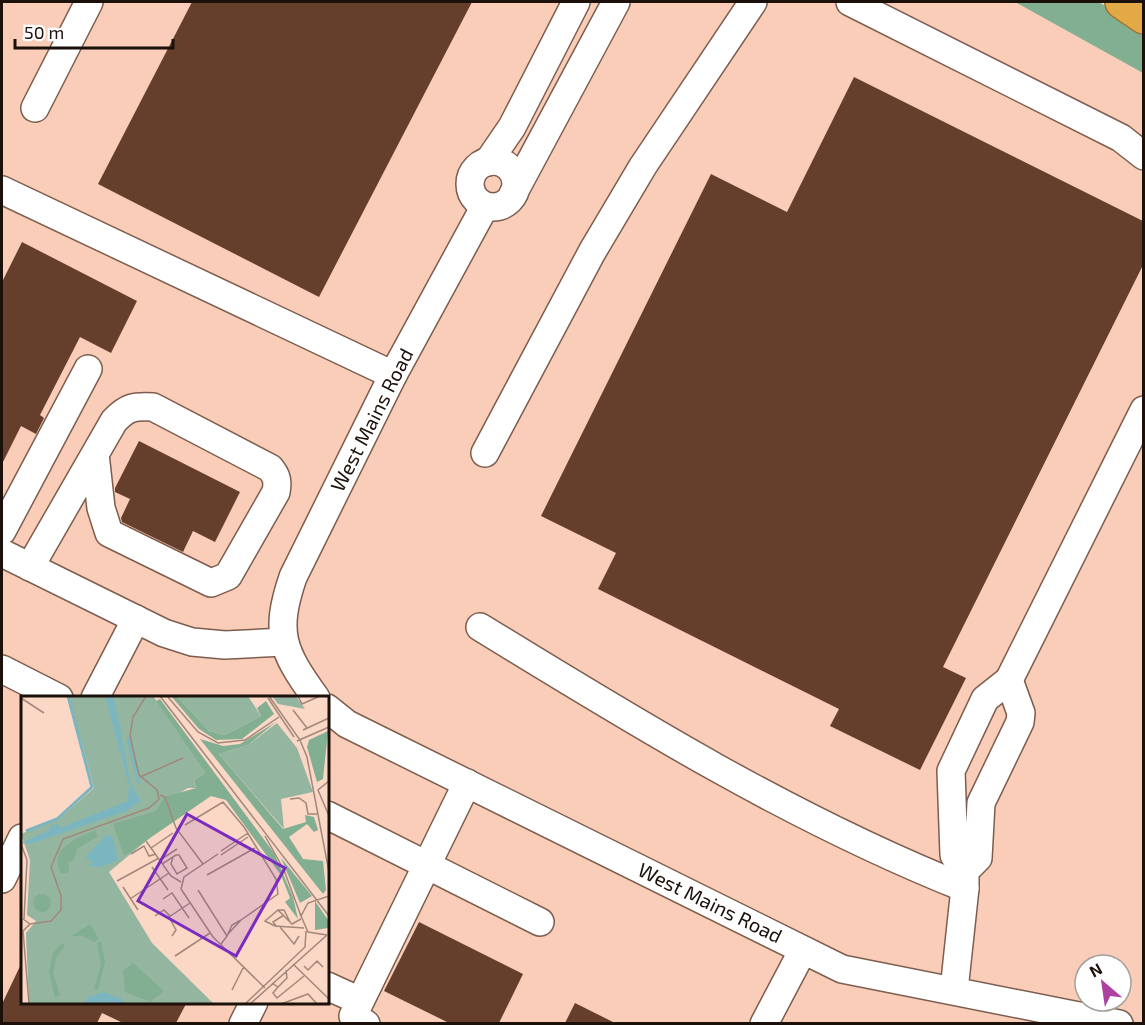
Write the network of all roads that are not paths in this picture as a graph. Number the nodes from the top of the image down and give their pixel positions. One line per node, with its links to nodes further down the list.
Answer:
1 (88, 2): 8 (street)
2 (576, 2): 10 (street)
3 (616, 2): 12 (street)
4 (753, 2): 17 (street)
5 (850, 2): 9 (street)
6 (1122, 2): 7 (highway)
7 (1143, 17)
8 (35, 108)
9 (1143, 156)
10 (488, 162): 12 (street); 13 (street)
11 (2, 190): 15 (street)
12 (513, 194): 13 (street)
13 (485, 206): 15 (street, West Mains Road)
14 (88, 369): 19 (street)
15 (393, 375): 25 (street, West Mains Road)
16 (1143, 410): 27 (street)
17 (485, 453)
18 (95, 454): 18 (street); 22 (street)
19 (11, 490): 20 (street)
20 (2, 531)
21 (2, 553): 22 (street)
22 (30, 567): 23 (street)
23 (135, 619): 25 (street); 29 (street)
24 (480, 627): 37 (street)
25 (284, 642): 30 (street, West Mains Road)
26 (2, 669): 28 (street)
27 (1009, 680): 37 (street); 37 (street)
28 (55, 696)
29 (96, 696)
30 (315, 696)
31 (328, 709): 32 (street, West Mains Road)
32 (467, 783): 35 (street); 39 (street, West Mains Road)
33 (328, 816): 35 (street)
34 (21, 840): 36 (street)
35 (427, 865): 38 (street); 43 (street)
36 (2, 879)
37 (965, 880): 41 (street)
38 (540, 922)
39 (803, 950): 41 (street, West Mains Road); 45 (street)
40 (328, 987): 43 (street)
41 (954, 990): 46 (street, West Mains Road)
42 (253, 1004): 44 (street)
43 (363, 1012)
44 (243, 1023)
45 (764, 1023)
46 (1119, 1023)

